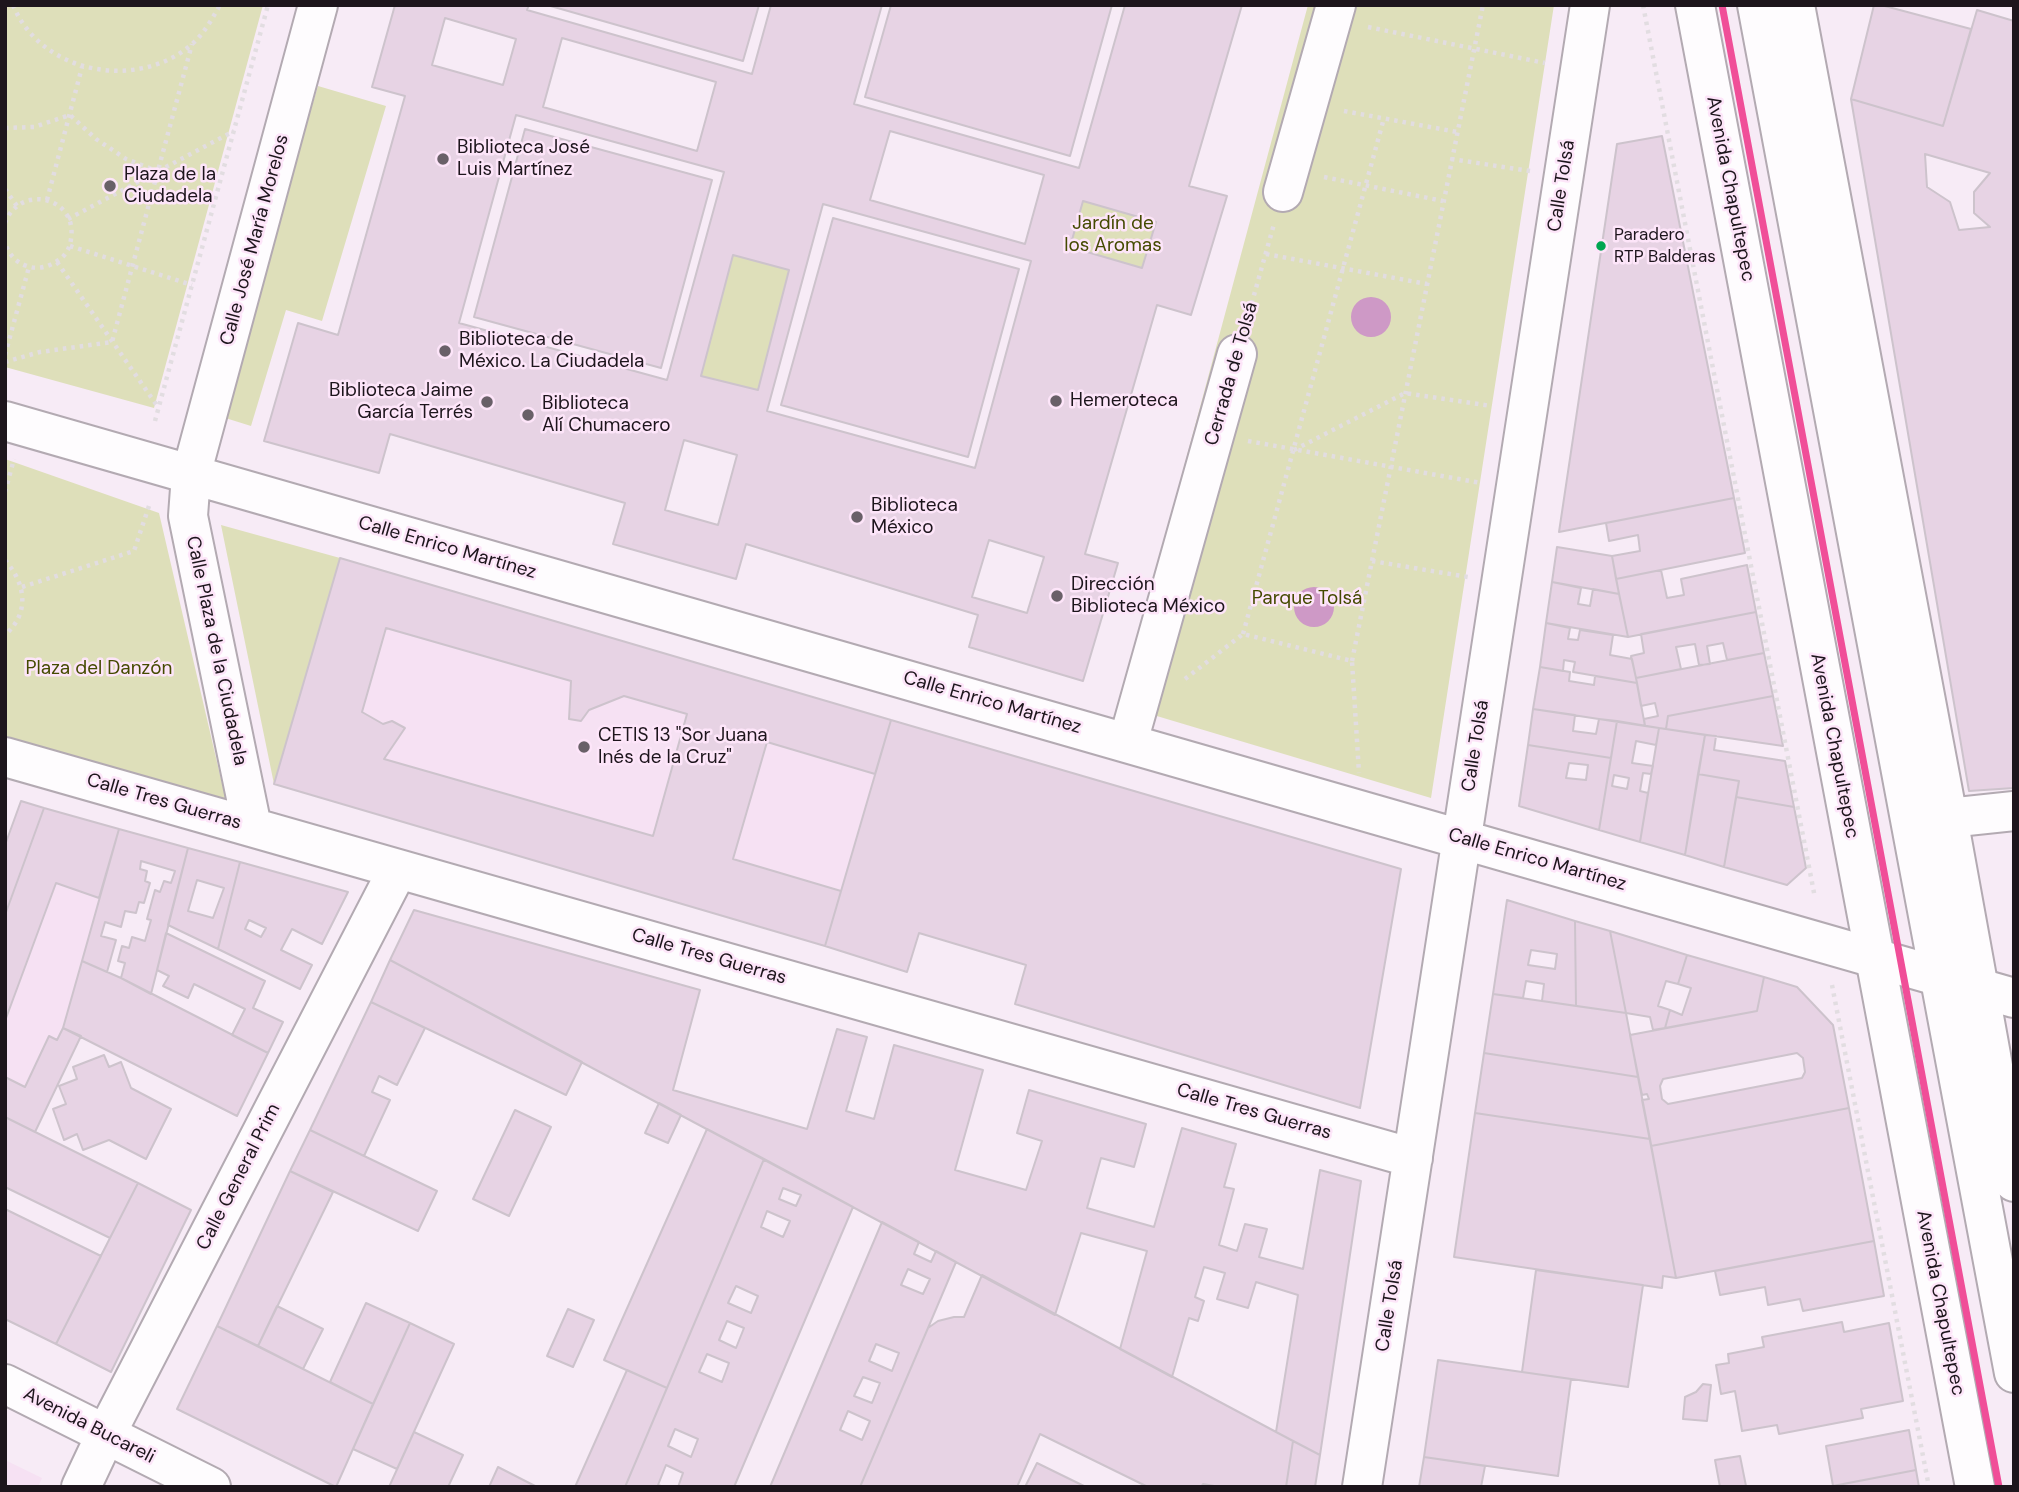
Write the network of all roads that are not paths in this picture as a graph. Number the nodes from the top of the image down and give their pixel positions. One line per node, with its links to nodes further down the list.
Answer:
1 (318, 5): 11 (street, Calle José María Morelos)
2 (1590, 5): 17 (street, Calle Tolsá)
3 (1695, 5): 19 (street, Avenida Chapultepec)
4 (1757, 5): 20 (street)
5 (1774, 5): 20 (street)
6 (1795, 5): 15 (street)
7 (1333, 13): 8 (street)
8 (1286, 181)
9 (1237, 355): 12 (street, Cerrada de Tolsá)
10 (5, 421): 11 (street, Calle Enrico Martínez)
11 (191, 475): 12 (street, Calle Enrico Martínez); 16 (street, Calle Plaza de la Ciudadela)
12 (1128, 743): 17 (street, Calle Enrico Martínez)
13 (5, 757): 16 (street, Calle Tres Guerras)
14 (2014, 811): 15 (street)
15 (1948, 818): 20 (street)
16 (252, 827): 18 (street, Calle Tres Guerras)
17 (1462, 838): 19 (street, Calle Enrico Martínez); 22 (street, Calle Tolsá)
18 (398, 869): 22 (street, Calle Tres Guerras); 27 (street, Calle General Prim)
19 (1874, 957): 20 (street, Calle Enrico Martínez); 31 (street, Avenida Chapultepec)
20 (1958, 982): 21 (street, Calle Enrico Martínez); 23 (street); 24 (street); 25 (street)
21 (2014, 998)
22 (1413, 1158): 30 (street, Calle Tolsá)
23 (2014, 1182)
24 (2014, 1291)
25 (2014, 1373)
26 (5, 1384): 27 (street, Avenida Bucareli)
27 (106, 1434): 28 (street, Calle General Prim); 29 (street, Avenida Bucareli)
28 (81, 1487)
29 (211, 1487)
30 (1362, 1487)
31 (1975, 1487)

